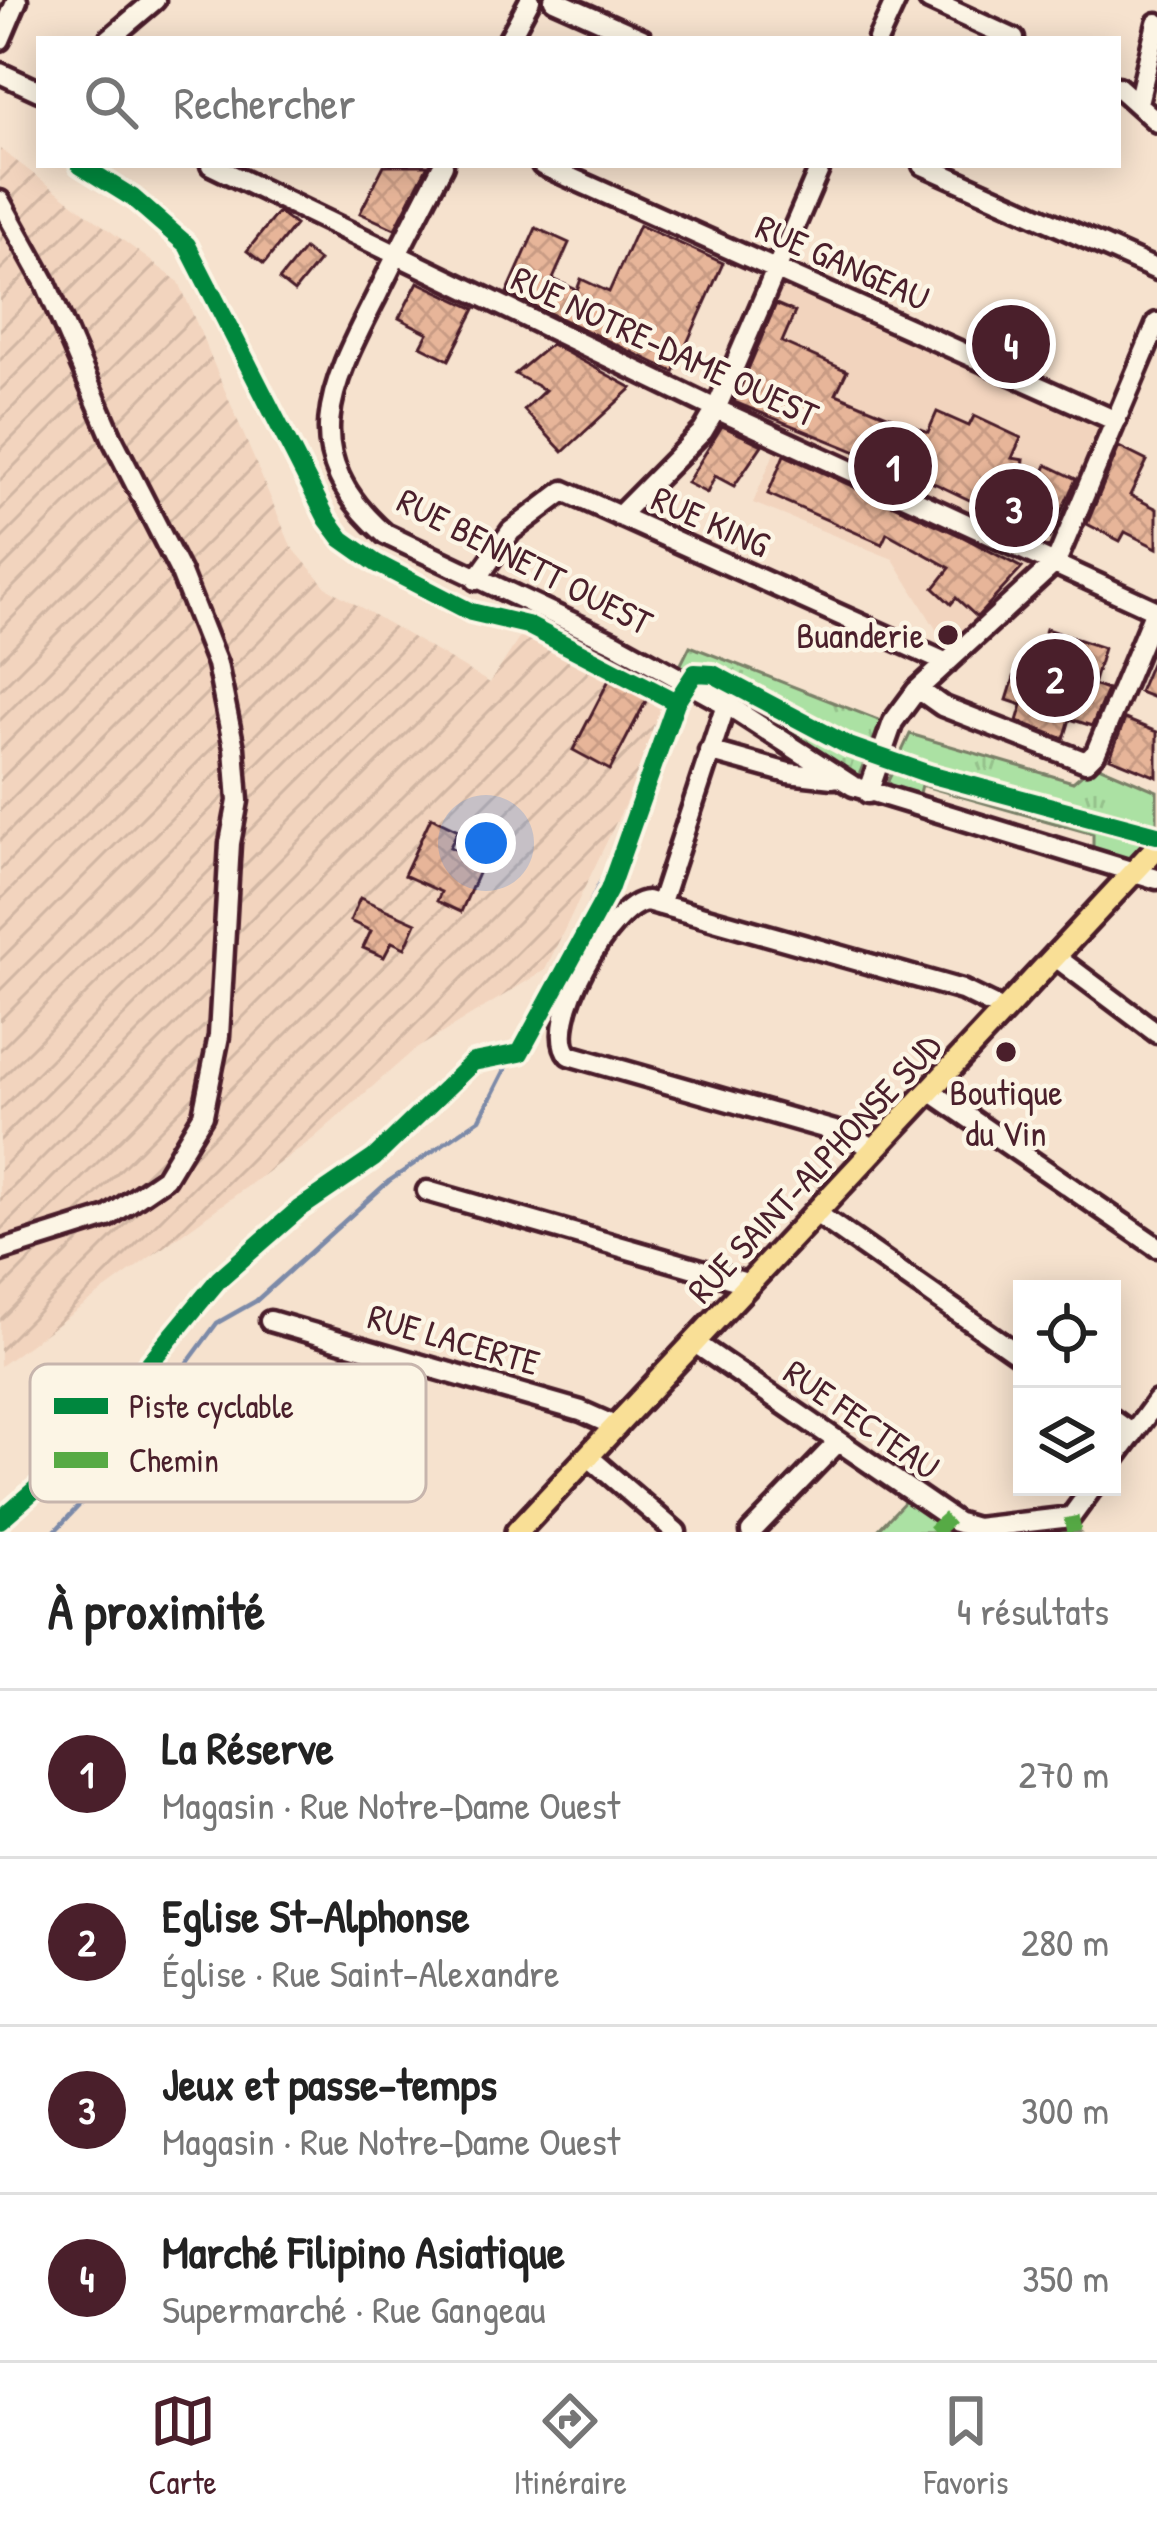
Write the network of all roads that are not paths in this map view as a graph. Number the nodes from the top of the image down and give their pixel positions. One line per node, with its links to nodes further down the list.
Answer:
1 (17, 0): 13 (street)
2 (155, 0): 8 (street)
3 (530, 0): 9 (street)
4 (554, 0): 10 (street)
5 (896, 0): 11 (street)
6 (929, 0): 12 (street)
7 (1157, 23): 17 (street)
8 (113, 36)
9 (511, 36)
10 (635, 36)
11 (879, 36)
12 (1007, 36)
13 (0, 40)
14 (0, 73): 16 (street)
15 (1121, 89): 17 (street)
16 (36, 90)
17 (1138, 103): 18 (street)
18 (1157, 122)
19 (218, 168): 25 (street, RUE NOTRE-DAME OUEST)
20 (441, 168): 25 (street, RUE BENNETT OUEST)
21 (549, 168): 26 (street, RUE GANGEAU)
22 (820, 168): 26 (street)
23 (930, 168): 27 (street)
24 (0, 201): 52 (street)
25 (397, 254): 29 (street, RUE NOTRE-DAME OUEST); 33 (street, RUE BENNETT OUEST)
26 (776, 268): 29 (street); 30 (street, RUE GANGEAU)
27 (1157, 271)
28 (1157, 323): 30 (street)
29 (716, 409): 31 (street); 32 (street, RUE NOTRE-DAME OUEST)
30 (1116, 421): 32 (street)
31 (619, 516): 33 (street, RUE KING); 35 (street, RUE KING)
32 (1056, 562): 34 (street, RUE NOTRE-DAME OUEST); 35 (street)
33 (476, 580): 37 (street, RUE BENNETT OUEST)
34 (1156, 611): 36 (street)
35 (947, 663): 36 (street)
36 (918, 689): 40 (street)
37 (726, 704): 38 (street); 39 (street, RUE BENNETT OUEST)
38 (709, 751): 39 (street, RUE BENNETT OUEST); 43 (street)
39 (837, 778): 40 (street, RUE BENNETT OUEST)
40 (868, 793): 42 (street, RUE BENNETT OUEST)
41 (1157, 847): 42 (main road, RUE SAINT-ALPHONSE SUD)
42 (1147, 874): 44 (main road, RUE SAINT-ALPHONSE SUD)
43 (660, 905): 45 (street); 48 (street)
44 (1057, 958): 45 (main road, RUE SAINT-ALPHONSE SUD); 46 (street)
45 (1005, 1011): 47 (main road, RUE SAINT-ALPHONSE SUD)
46 (1157, 1033)
47 (930, 1091): 48 (main road, RUE SAINT-ALPHONSE SUD); 51 (street)
48 (875, 1150): 50 (main road, RUE SAINT-ALPHONSE SUD)
49 (427, 1191): 53 (street)
50 (816, 1213): 53 (main road, RUE SAINT-ALPHONSE SUD); 56 (street)
51 (1157, 1247)
52 (0, 1251)
53 (750, 1284): 55 (main road, RUE SAINT-ALPHONSE SUD)
54 (270, 1321): 57 (street, RUE LACERTE)
55 (695, 1343): 61 (main road, RUE SAINT-ALPHONSE SUD); 63 (street, RUE FECTEAU)
56 (1013, 1351)
57 (419, 1364)
58 (426, 1366): 61 (street, RUE LACERTE)
59 (1157, 1401): 62 (street)
60 (1121, 1425): 62 (street)
61 (617, 1427): 65 (main road, RUE SAINT-ALPHONSE SUD)
62 (1133, 1434): 64 (street)
63 (837, 1443): 66 (street, RUE FECTEAU); 69 (street)
64 (1121, 1450)
65 (589, 1457): 67 (main road, RUE SAINT-ALPHONSE SUD); 68 (street)
66 (1087, 1496)
67 (517, 1532)
68 (676, 1532)
69 (752, 1532)

